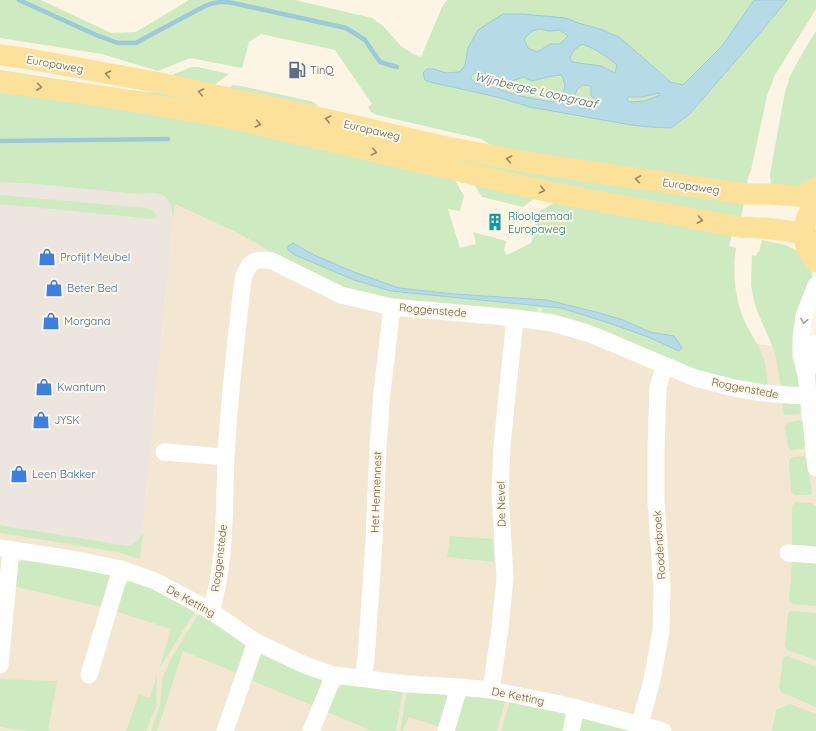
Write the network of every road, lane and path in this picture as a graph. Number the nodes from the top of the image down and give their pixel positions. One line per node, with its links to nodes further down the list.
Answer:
1 (0, 55): 3 (main road, Europaweg, one-way to 1)
2 (0, 82): 4 (main road, Europaweg, one-way to 4)
3 (811, 198): 4 (main road)
4 (811, 247)
5 (816, 285): 10 (street, one-way to 10)
6 (392, 306): 7 (street, Roggenstede); 13 (street, Roggenstede); 24 (street, Het Hennennest)
7 (515, 318): 9 (street, Roggenstede); 26 (street, De Nevel)
8 (816, 343): 10 (street)
9 (665, 365): 11 (street, Roggenstede); 28 (street, Roodenbroek)
10 (806, 374): 11 (street)
11 (812, 398): 14 (street)
12 (164, 452): 13 (street)
13 (226, 457): 19 (street, Roggenstede)
14 (816, 468)
15 (6, 549): 18 (street, De Ketting); 21 (street, De Ketting)
16 (788, 553): 17 (street)
17 (816, 554)
18 (121, 569): 19 (street, De Ketting); 22 (street)
19 (211, 611): 20 (street, De Ketting)
20 (256, 642): 23 (street, De Ketting); 29 (street)
21 (0, 665)
22 (89, 675)
23 (334, 675): 24 (street, De Ketting); 30 (street)
24 (363, 678): 25 (street, De Ketting)
25 (459, 687): 26 (street, De Ketting); 31 (street)
26 (491, 690): 27 (street, De Ketting)
27 (576, 708): 28 (street, De Ketting); 32 (street)
28 (640, 724): 33 (street, De Ketting)
29 (225, 731)
30 (311, 731)
31 (446, 731)
32 (571, 731)
33 (663, 731)

